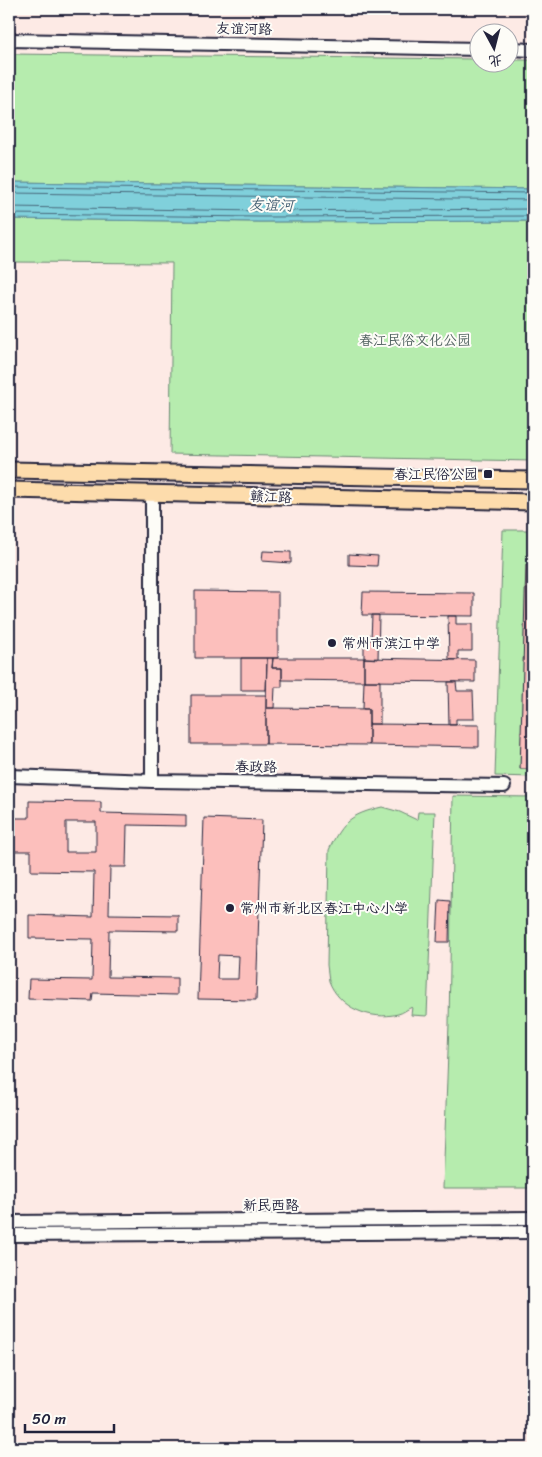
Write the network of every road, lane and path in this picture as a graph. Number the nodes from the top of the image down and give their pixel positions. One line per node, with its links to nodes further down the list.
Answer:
1 (9, 40): 2 (street, 友谊河路)
2 (470, 49)
3 (520, 49): 4 (street)
4 (533, 50)
5 (9, 470): 6 (main road, 赣江路)
6 (533, 480)
7 (9, 490): 8 (main road, 赣江路)
8 (152, 493): 9 (main road, 赣江路); 11 (street)
9 (533, 502)
10 (9, 776): 11 (street, 春政路)
11 (152, 780): 12 (street, 春政路)
12 (504, 786)
13 (533, 1218): 14 (street, 新民西路)
14 (9, 1222)
15 (533, 1232): 16 (street, 新民西路)
16 (9, 1235)

